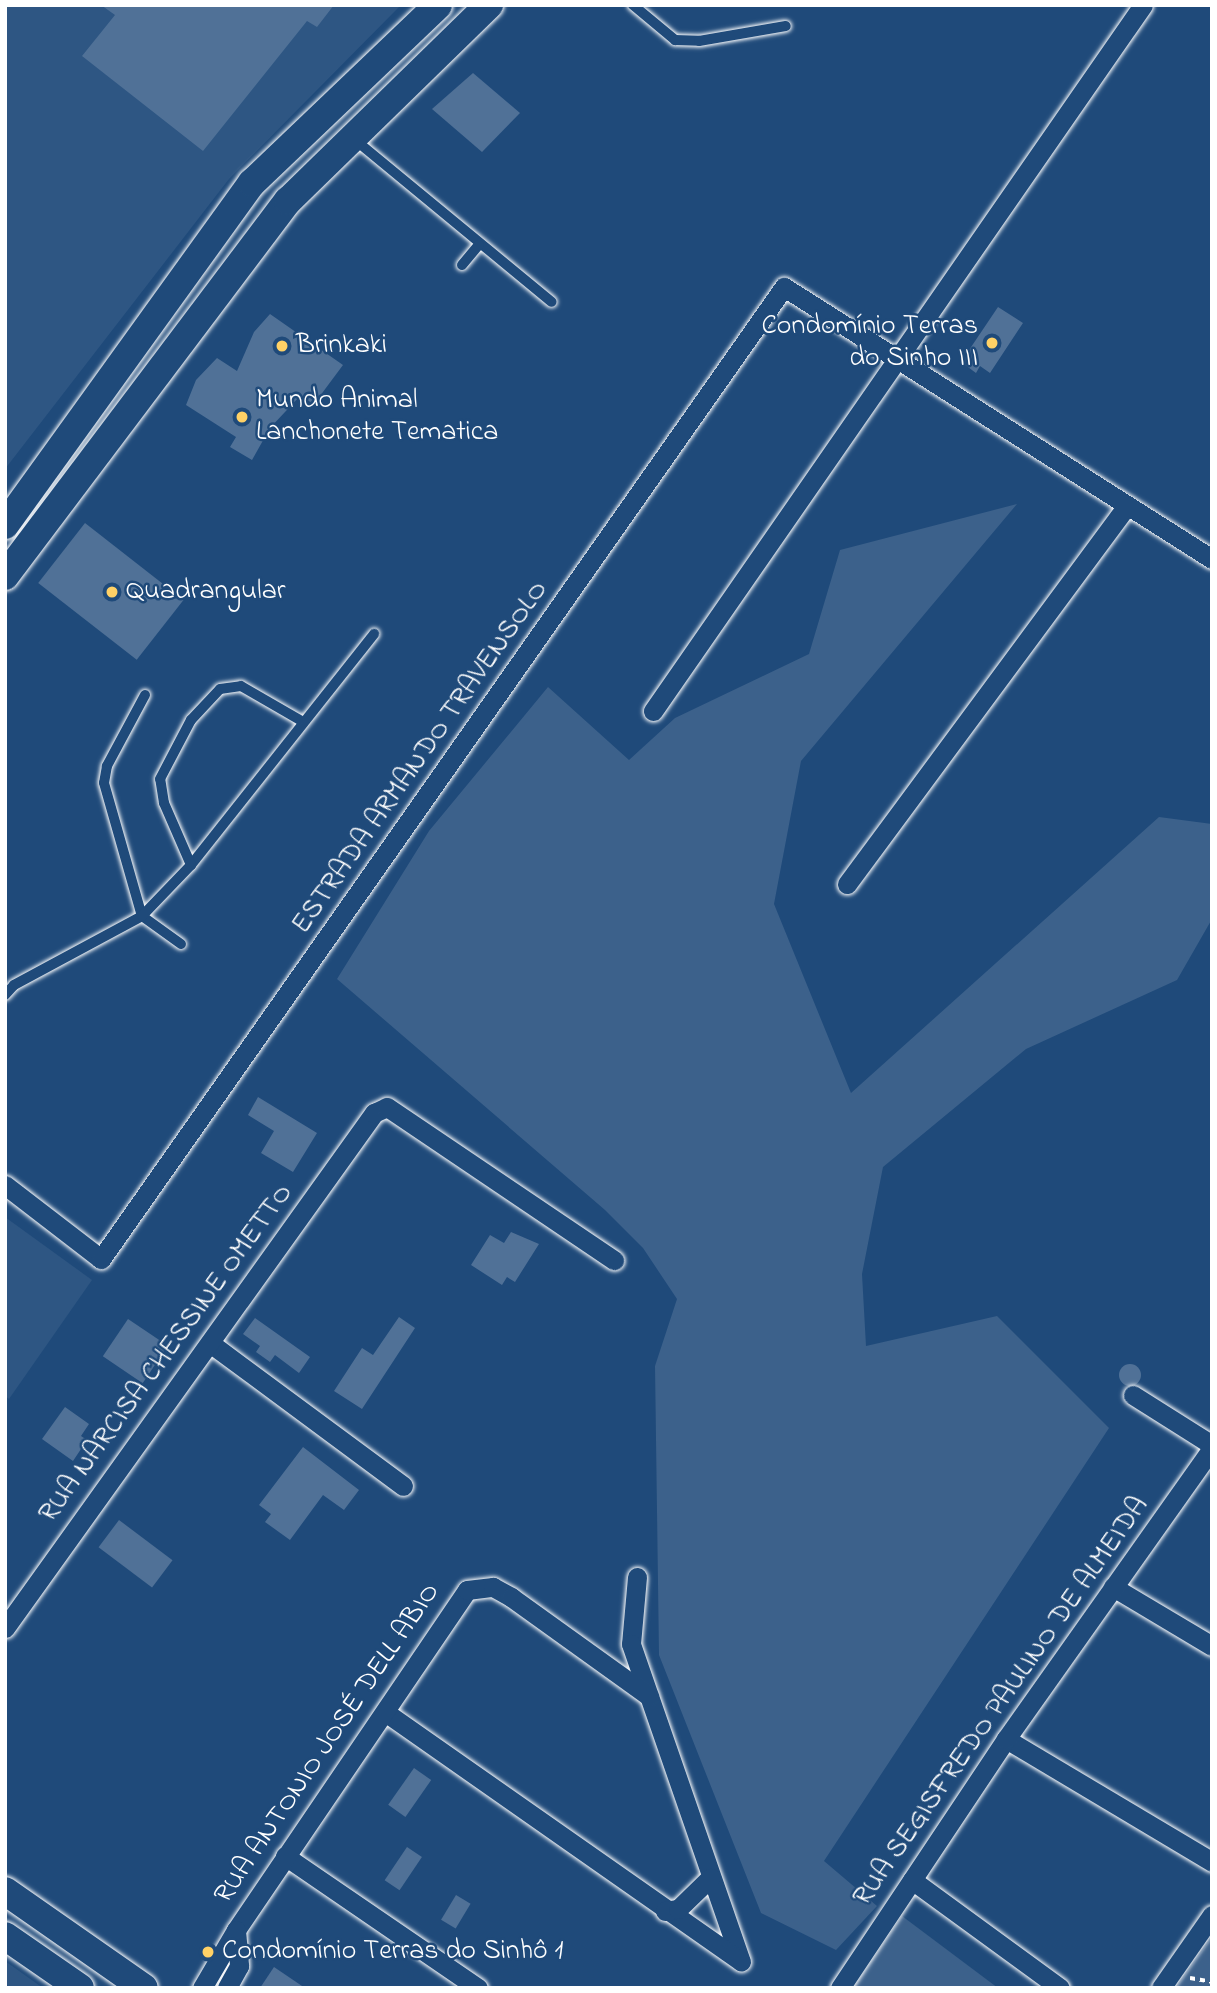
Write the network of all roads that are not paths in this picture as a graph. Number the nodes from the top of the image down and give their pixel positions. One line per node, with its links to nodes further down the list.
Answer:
1 (438, 5): 14 (main road)
2 (450, 5): 7 (main road)
3 (489, 5): 7 (main road)
4 (633, 5): 6 (lane)
5 (1143, 5): 12 (street)
6 (786, 26)
7 (417, 72): 8 (main road)
8 (351, 136): 9 (lane); 16 (main road)
9 (479, 245): 10 (lane); 11 (lane)
10 (462, 265)
11 (552, 302)
12 (899, 361): 13 (street); 19 (street); 26 (street, ESTRADA ARMANDO TRAVENSOLO)
13 (1126, 507): 15 (street); 22 (street)
14 (5, 524)
15 (1212, 559)
16 (5, 576)
17 (374, 634): 20 (lane)
18 (145, 695): 23 (lane)
19 (653, 711)
20 (300, 720): 21 (lane); 21 (lane)
21 (191, 865): 23 (lane)
22 (847, 884)
23 (142, 916): 24 (lane); 25 (lane)
24 (181, 944)
25 (5, 995)
26 (5, 1185)
27 (614, 1260): 28 (street, RUA NARCISA CHESSINE OMETTO)
28 (210, 1343): 31 (street); 34 (street, RUA NARCISA CHESSINE OMETTO)
29 (1133, 1395): 30 (street)
30 (1212, 1447): 33 (street, RUA SEGISFREDO PAULINO DE ALMEIDA)
31 (403, 1486)
32 (637, 1577): 36 (street)
33 (1113, 1587): 35 (street); 38 (street, RUA SEGISFREDO PAULINO DE ALMEIDA)
34 (5, 1628)
35 (1212, 1646)
36 (649, 1696): 37 (street, RUA ANTONIO JOSÉ DELL ABIO); 41 (street)
37 (385, 1712): 39 (street, RUA ANTONIO JOSÉ DELL ABIO); 44 (street)
38 (1006, 1739): 40 (street); 42 (street, RUA SEGISFREDO PAULINO DE ALMEIDA)
39 (285, 1856): 46 (street, RUA ANTONIO JOSÉ DELL ABIO); 53 (street)
40 (1212, 1862)
41 (710, 1878): 44 (street); 44 (street)
42 (912, 1880): 54 (street, RUA SEGISFREDO PAULINO DE ALMEIDA); 55 (street)
43 (5, 1891): 48 (main road)
44 (665, 1911)
45 (1212, 1915): 56 (street)
46 (236, 1930): 51 (street, RUA ANTONIO JOSÉ DELL ABIO); 52 (street, RUA ANTONIO JOSÉ DELL ABIO)
47 (5, 1936): 49 (main road)
48 (110, 1964): 49 (main road); 50 (main road)
49 (79, 1985)
50 (144, 1988)
51 (202, 1988)
52 (227, 1988)
53 (478, 1988)
54 (840, 1988)
55 (1060, 1988)
56 (1161, 1988)

